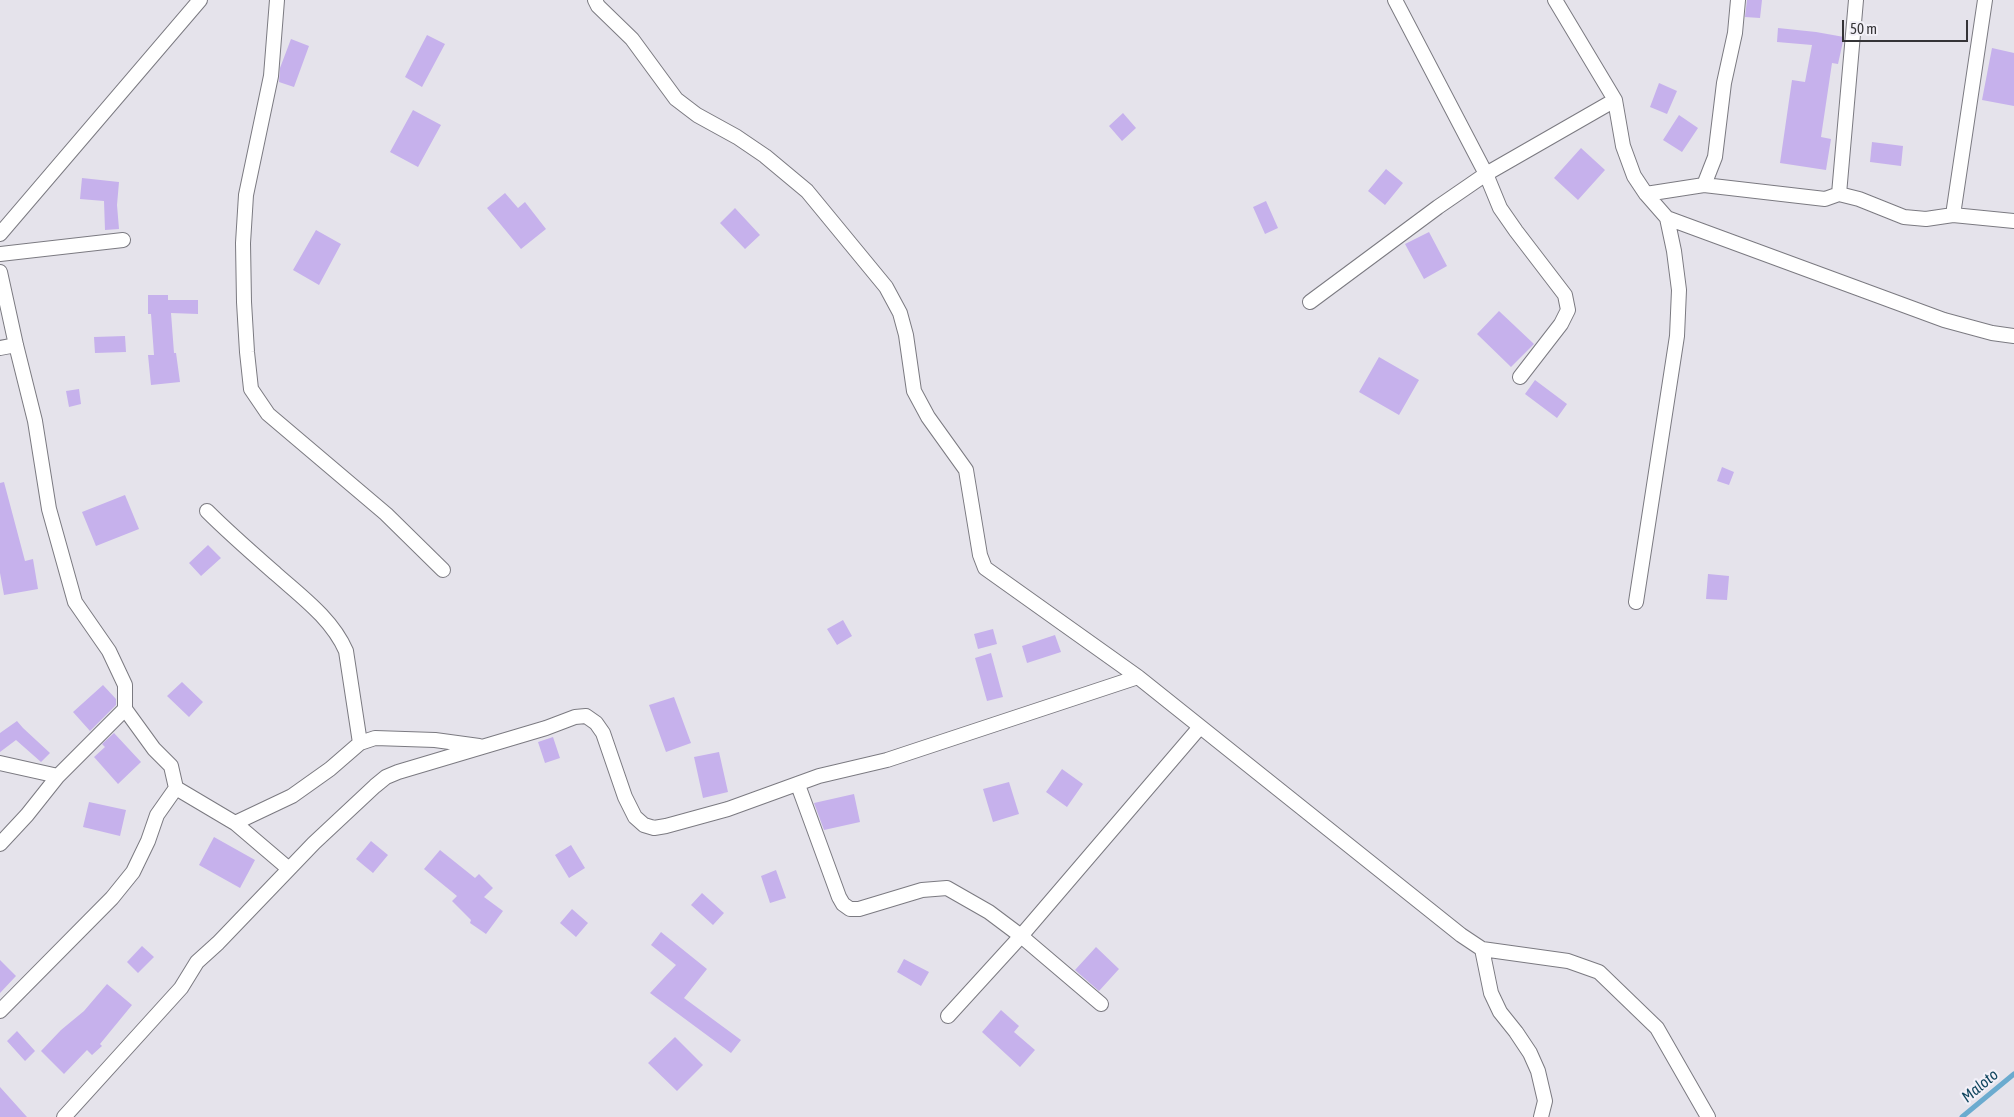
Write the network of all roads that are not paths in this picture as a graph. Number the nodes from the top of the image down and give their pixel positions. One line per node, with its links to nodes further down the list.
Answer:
1 (200, 0): 17 (street)
2 (278, 0): 27 (street)
3 (595, 0): 29 (street)
4 (1395, 0): 10 (street)
5 (1555, 0): 9 (street)
6 (1738, 0): 11 (street)
7 (1856, 0): 13 (street)
8 (1985, 0): 14 (street)
9 (1615, 100): 10 (street); 12 (street)
10 (1486, 174): 21 (street); 25 (street)
11 (1704, 185): 12 (street); 13 (street)
12 (1646, 194): 15 (street)
13 (1839, 194): 14 (street)
14 (1953, 215): 16 (street)
15 (1667, 218): 22 (street); 28 (street)
16 (2014, 220)
17 (0, 234)
18 (123, 240): 19 (street)
19 (0, 254)
20 (0, 272): 23 (street)
21 (1310, 302)
22 (2014, 336)
23 (16, 345): 24 (street); 30 (street)
24 (0, 348)
25 (1520, 377)
26 (206, 511): 32 (street)
27 (443, 570)
28 (1636, 602)
29 (1138, 677): 31 (street); 36 (street)
30 (125, 709): 35 (street); 37 (street)
31 (1200, 727): 41 (street); 42 (street)
32 (360, 743): 33 (street); 38 (street)
33 (482, 747): 36 (street); 40 (street)
34 (0, 763): 35 (street)
35 (58, 776): 39 (street)
36 (798, 784): 41 (street)
37 (176, 788): 38 (street); 44 (street)
38 (235, 823): 40 (street)
39 (0, 844)
40 (289, 869): 46 (street)
41 (1021, 936): 43 (street); 45 (street)
42 (1482, 949): 47 (street); 48 (street)
43 (1101, 1004)
44 (0, 1011)
45 (948, 1016)
46 (64, 1117)
47 (1541, 1117)
48 (1708, 1117)

